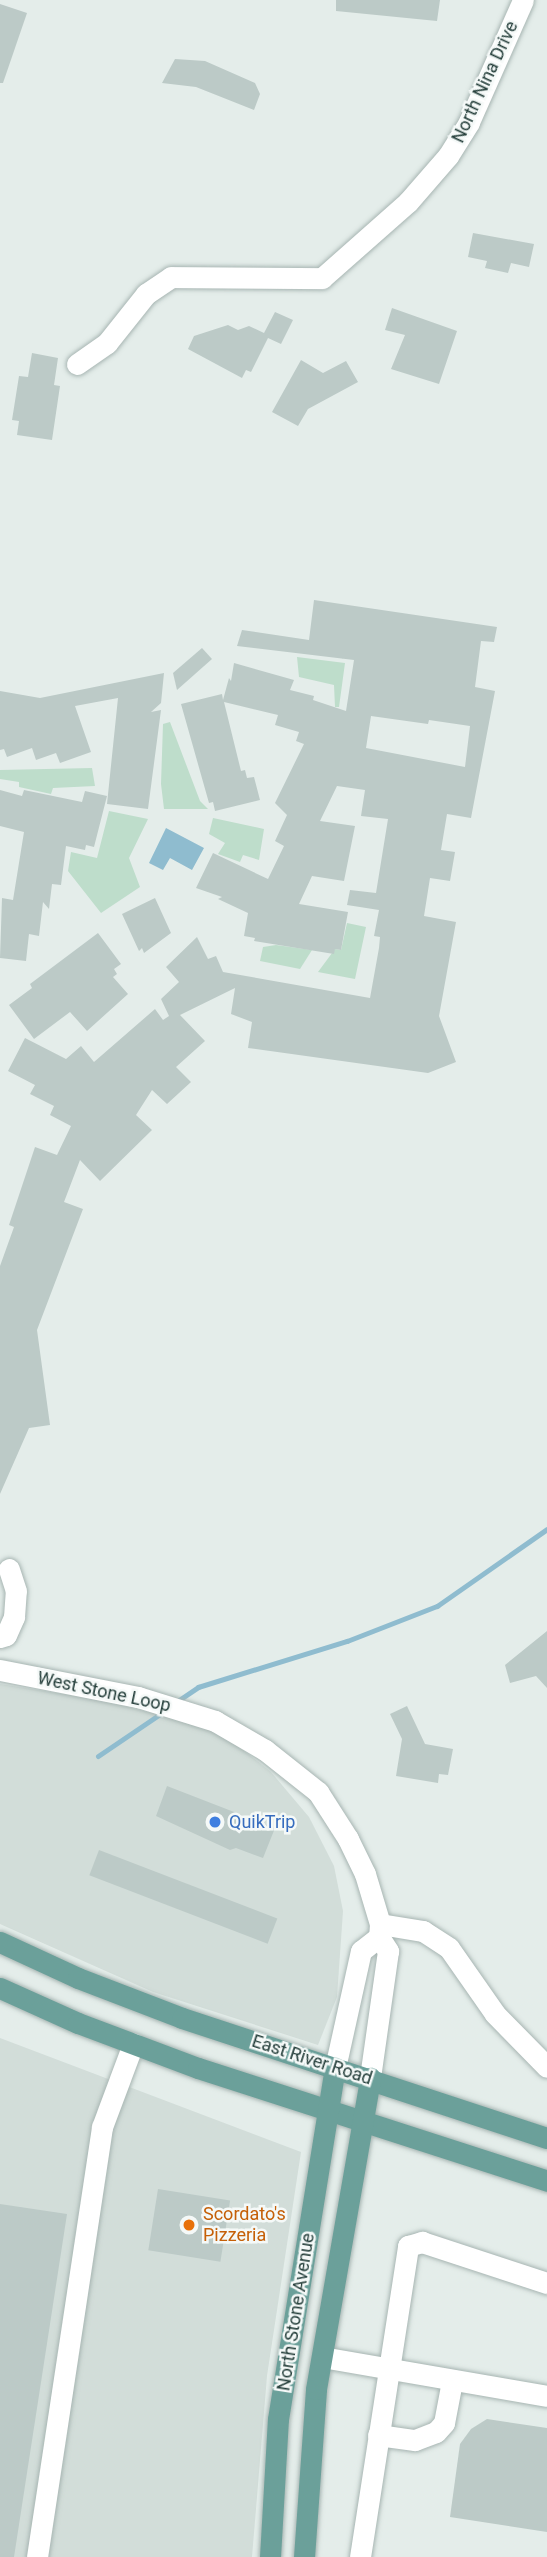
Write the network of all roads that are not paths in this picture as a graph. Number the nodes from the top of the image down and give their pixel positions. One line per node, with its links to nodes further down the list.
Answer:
1 (523, 0): 2 (street, North Nina Drive)
2 (77, 364)
3 (0, 1580): 4 (street)
4 (0, 1637)
5 (0, 1671): 6 (street, West Stone Loop)
6 (379, 1931): 10 (street); 11 (street); 12 (street, West Stone Loop)
7 (0, 1942): 10 (main road, East River Road)
8 (0, 1988): 9 (main road)
9 (133, 2044): 13 (main road); 23 (street)
10 (335, 2067): 12 (main road, East River Road); 13 (main road, North Stone Avenue)
11 (547, 2067)
12 (370, 2078): 14 (main road, North Stone Avenue); 15 (main road, East River Road)
13 (328, 2110): 14 (main road); 24 (main road, North Stone Avenue)
14 (362, 2121): 16 (main road); 18 (main road, North Stone Avenue)
15 (547, 2138)
16 (547, 2181)
17 (547, 2283): 19 (street)
18 (321, 2357): 19 (street); 25 (main road, North Stone Avenue)
19 (388, 2371): 20 (street); 22 (street)
20 (452, 2381): 21 (street); 22 (street)
21 (547, 2396)
22 (378, 2435): 26 (street)
23 (37, 2557)
24 (270, 2557)
25 (304, 2557)
26 (360, 2557)

